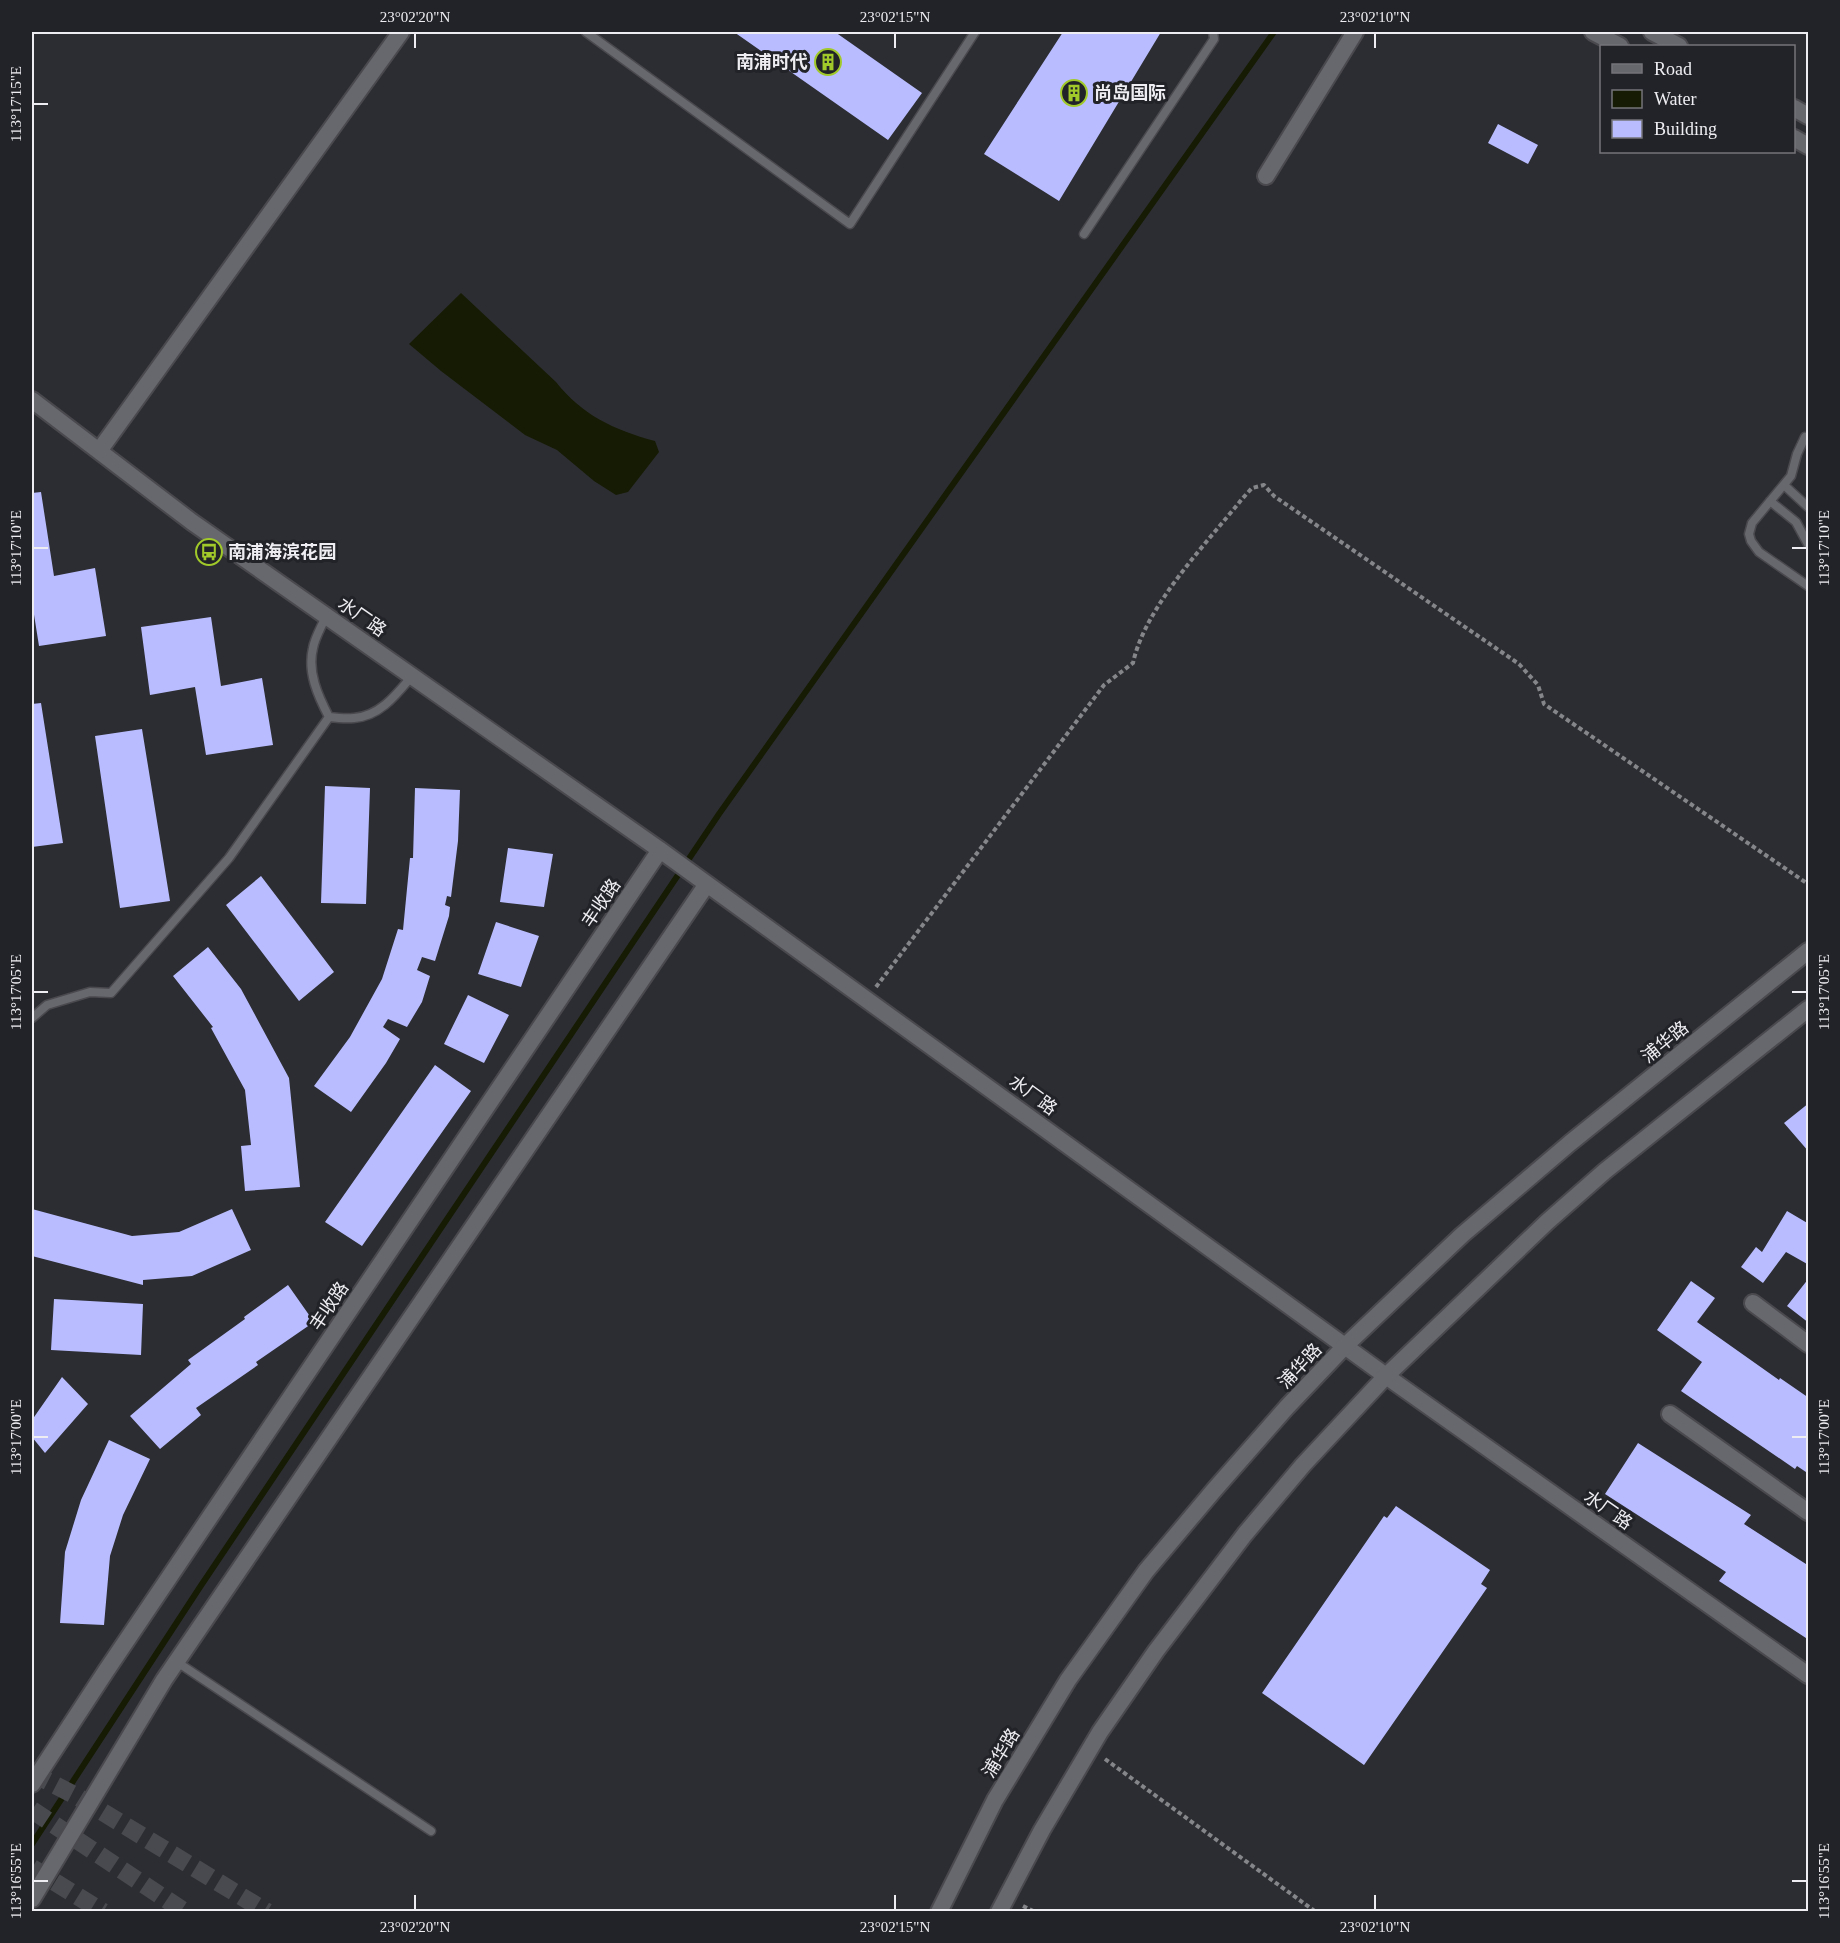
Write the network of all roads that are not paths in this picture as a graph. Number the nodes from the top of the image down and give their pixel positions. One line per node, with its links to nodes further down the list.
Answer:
1 (401, 32): 18 (street)
2 (586, 32): 3 (lane)
3 (975, 32)
4 (1213, 32): 15 (lane)
5 (1355, 32): 14 (street)
6 (1593, 32): 8 (street)
7 (1652, 32): 9 (street)
8 (1618, 45)
9 (1677, 45)
10 (1795, 109): 11 (street)
11 (1809, 116)
12 (1795, 139): 13 (street)
13 (1809, 146)
14 (1266, 176)
15 (1084, 234)
16 (32, 399): 18 (street, 水厂路)
17 (1809, 439): 19 (lane)
18 (99, 451): 24 (street, 水厂路)
19 (1784, 485): 20 (lane); 21 (lane)
20 (1770, 501): 22 (lane); 23 (lane)
21 (1809, 507)
22 (1809, 544)
23 (1809, 586)
24 (326, 616): 25 (street, 水厂路); 26 (lane)
25 (412, 676): 26 (lane); 27 (street, 水厂路)
26 (329, 717): 31 (lane)
27 (660, 850): 28 (street, 水厂路); 40 (street, 丰收路)
28 (702, 880): 34 (street, 水厂路); 38 (street)
29 (1809, 951): 34 (street, 浦华路)
30 (1809, 1009): 35 (street)
31 (32, 1018)
32 (1753, 1303): 33 (street)
33 (1809, 1344)
34 (1345, 1346): 35 (street, 水厂路); 43 (street, 浦华路)
35 (1386, 1376): 39 (street, 水厂路); 44 (street)
36 (1670, 1414): 37 (street)
37 (1809, 1512)
38 (177, 1662): 41 (lane); 42 (street)
39 (1809, 1675)
40 (32, 1784)
41 (431, 1831)
42 (32, 1899)
43 (939, 1911)
44 (999, 1911)

